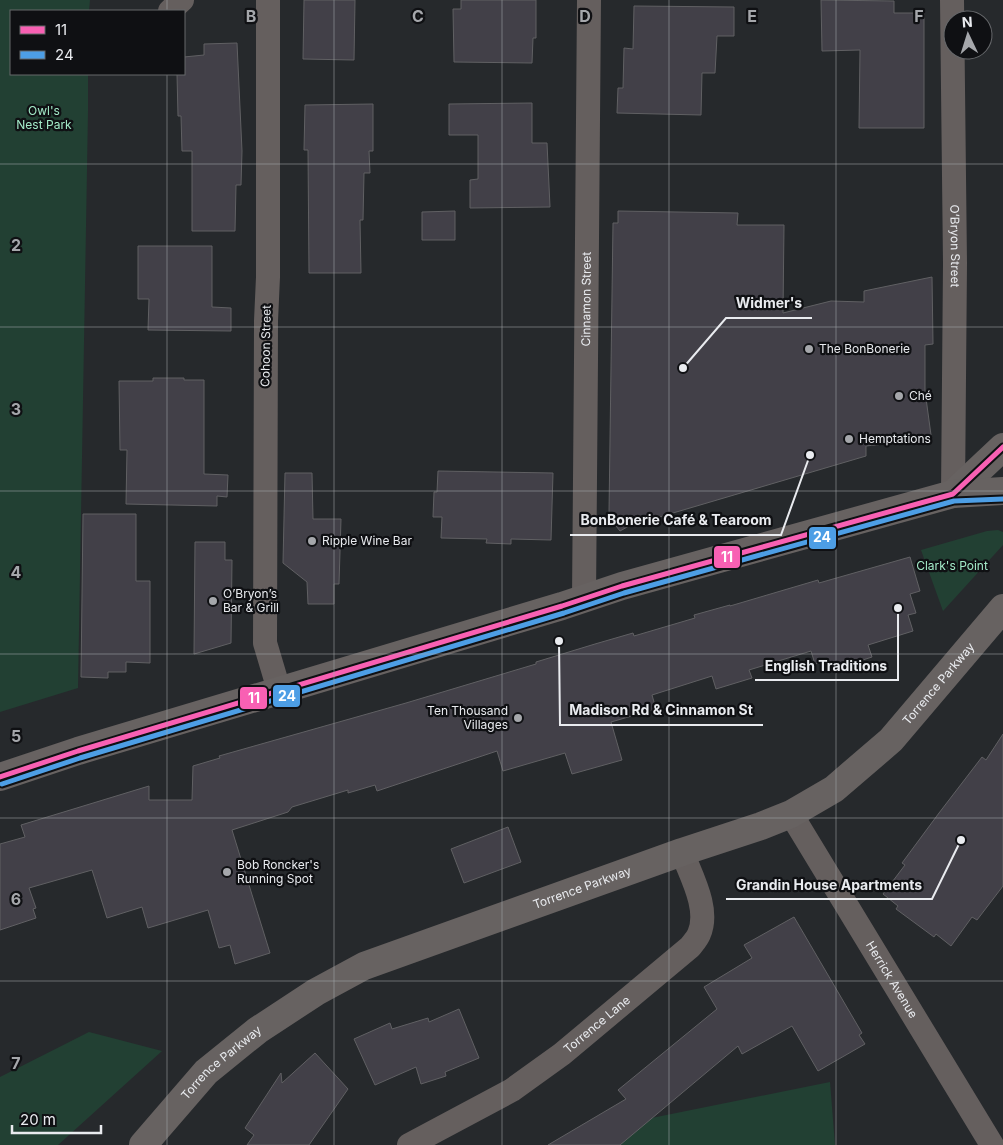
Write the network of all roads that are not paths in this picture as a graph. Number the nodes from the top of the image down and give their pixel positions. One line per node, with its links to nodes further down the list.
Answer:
1 (182, 0): 5 (street)
2 (268, 0): 11 (street, Cohoon Street)
3 (589, 0): 9 (street, Cinnamon Street)
4 (952, 0): 8 (street, O’Bryon Street)
5 (171, 10)
6 (1003, 447): 8 (main road)
7 (1003, 491): 8 (main road)
8 (953, 494): 9 (main road)
9 (584, 599): 11 (main road)
10 (1003, 608): 13 (main road, Torrence Parkway)
11 (279, 690): 12 (main road)
12 (0, 776)
13 (790, 814): 14 (main road, Torrence Parkway); 15 (street, Herrick Avenue)
14 (682, 852): 16 (main road, Torrence Parkway); 17 (street, Torrence Lane)
15 (995, 1139)
16 (143, 1145)
17 (409, 1145)

